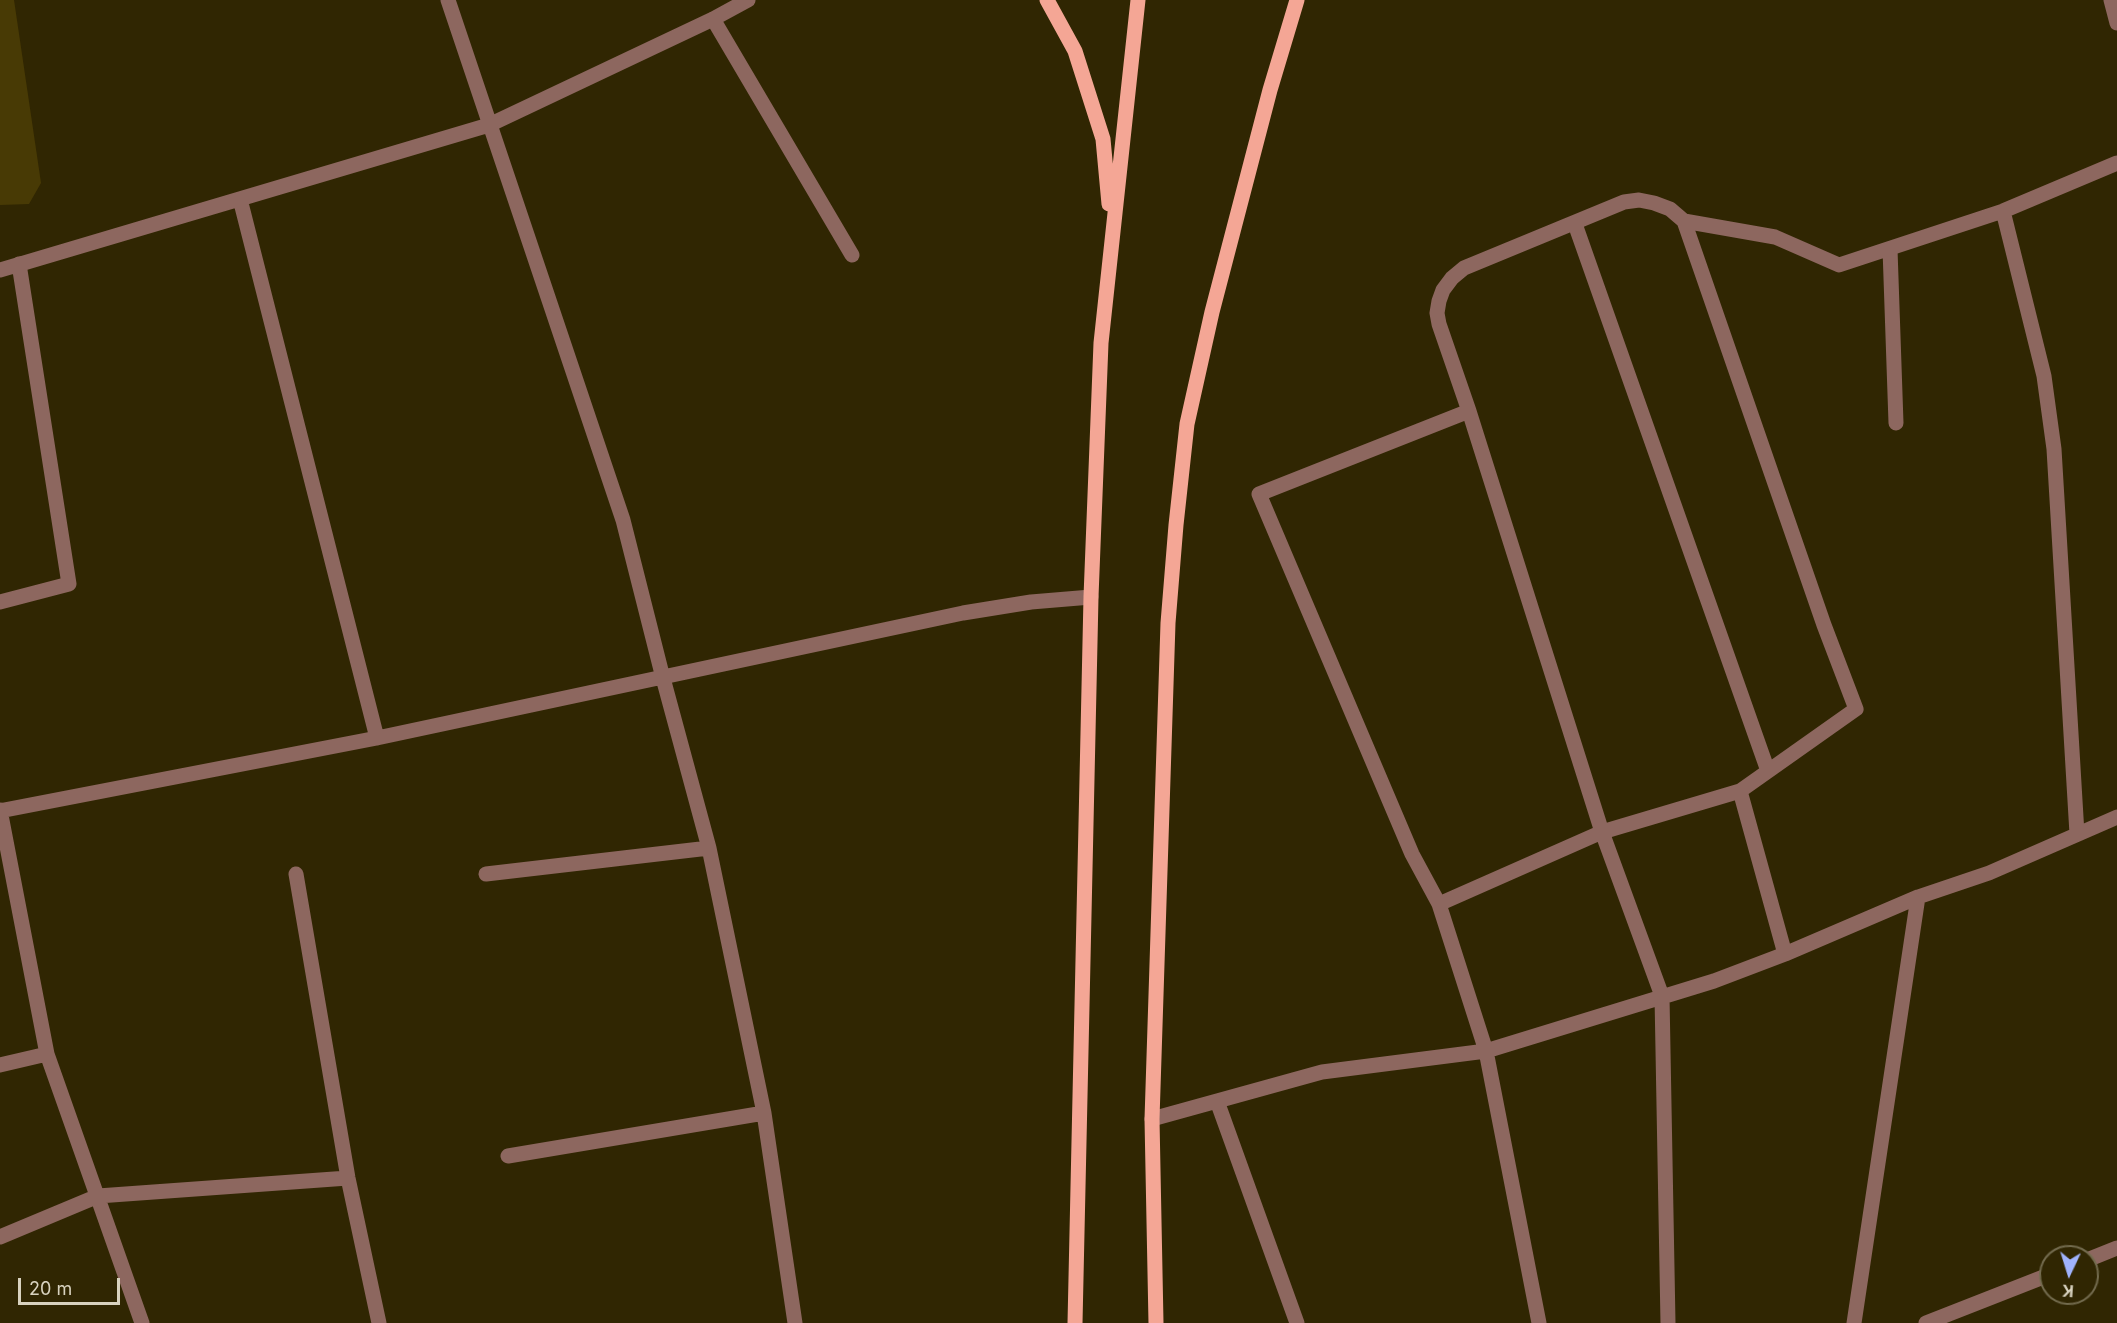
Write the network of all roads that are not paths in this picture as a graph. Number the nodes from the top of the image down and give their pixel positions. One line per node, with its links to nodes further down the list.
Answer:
1 (448, 0): 9 (street)
2 (748, 0): 7 (street)
3 (1047, 0): 15 (main road)
4 (1138, 0): 15 (main road)
5 (1297, 0): 44 (main road)
6 (2111, 0): 8 (street)
7 (712, 19): 9 (street); 17 (street)
8 (2117, 23)
9 (489, 125): 11 (street); 24 (street)
10 (2117, 163): 12 (street)
11 (240, 198): 18 (street); 25 (street)
12 (2003, 211): 16 (street); 31 (street)
13 (1684, 221): 14 (street); 16 (street); 26 (street)
14 (1575, 224): 20 (street); 26 (street)
15 (1113, 235): 22 (main road)
16 (1890, 249): 21 (street)
17 (852, 255)
18 (19, 264): 19 (street); 23 (street)
19 (0, 270)
20 (1469, 411): 30 (street); 36 (street)
21 (1896, 423)
22 (1091, 597): 24 (street); 55 (main road)
23 (0, 602)
24 (663, 678): 25 (street); 32 (street)
25 (377, 738): 28 (street)
26 (1768, 771): 27 (street)
27 (1740, 791): 30 (street); 37 (street)
28 (0, 811): 40 (street)
29 (2117, 817): 31 (street)
30 (1602, 832): 36 (street); 38 (street)
31 (2078, 834): 35 (street)
32 (709, 848): 34 (street); 43 (street)
33 (296, 874): 46 (street)
34 (486, 874)
35 (1918, 897): 37 (street); 60 (street)
36 (1439, 904): 39 (street)
37 (1785, 954): 38 (street)
38 (1662, 996): 39 (street); 59 (street)
39 (1486, 1051): 42 (street); 58 (street)
40 (47, 1054): 41 (street); 47 (street)
41 (0, 1065)
42 (1217, 1101): 44 (street); 57 (street)
43 (764, 1113): 45 (street); 54 (street)
44 (1152, 1119): 56 (main road)
45 (508, 1155)
46 (348, 1178): 47 (street); 53 (street)
47 (98, 1196): 48 (street); 52 (street)
48 (0, 1237)
49 (2117, 1248): 50 (street)
50 (2099, 1255)
51 (2039, 1279): 61 (street)
52 (142, 1323)
53 (379, 1323)
54 (795, 1323)
55 (1075, 1323)
56 (1156, 1323)
57 (1297, 1323)
58 (1539, 1323)
59 (1668, 1323)
60 (1854, 1323)
61 (1926, 1323)

